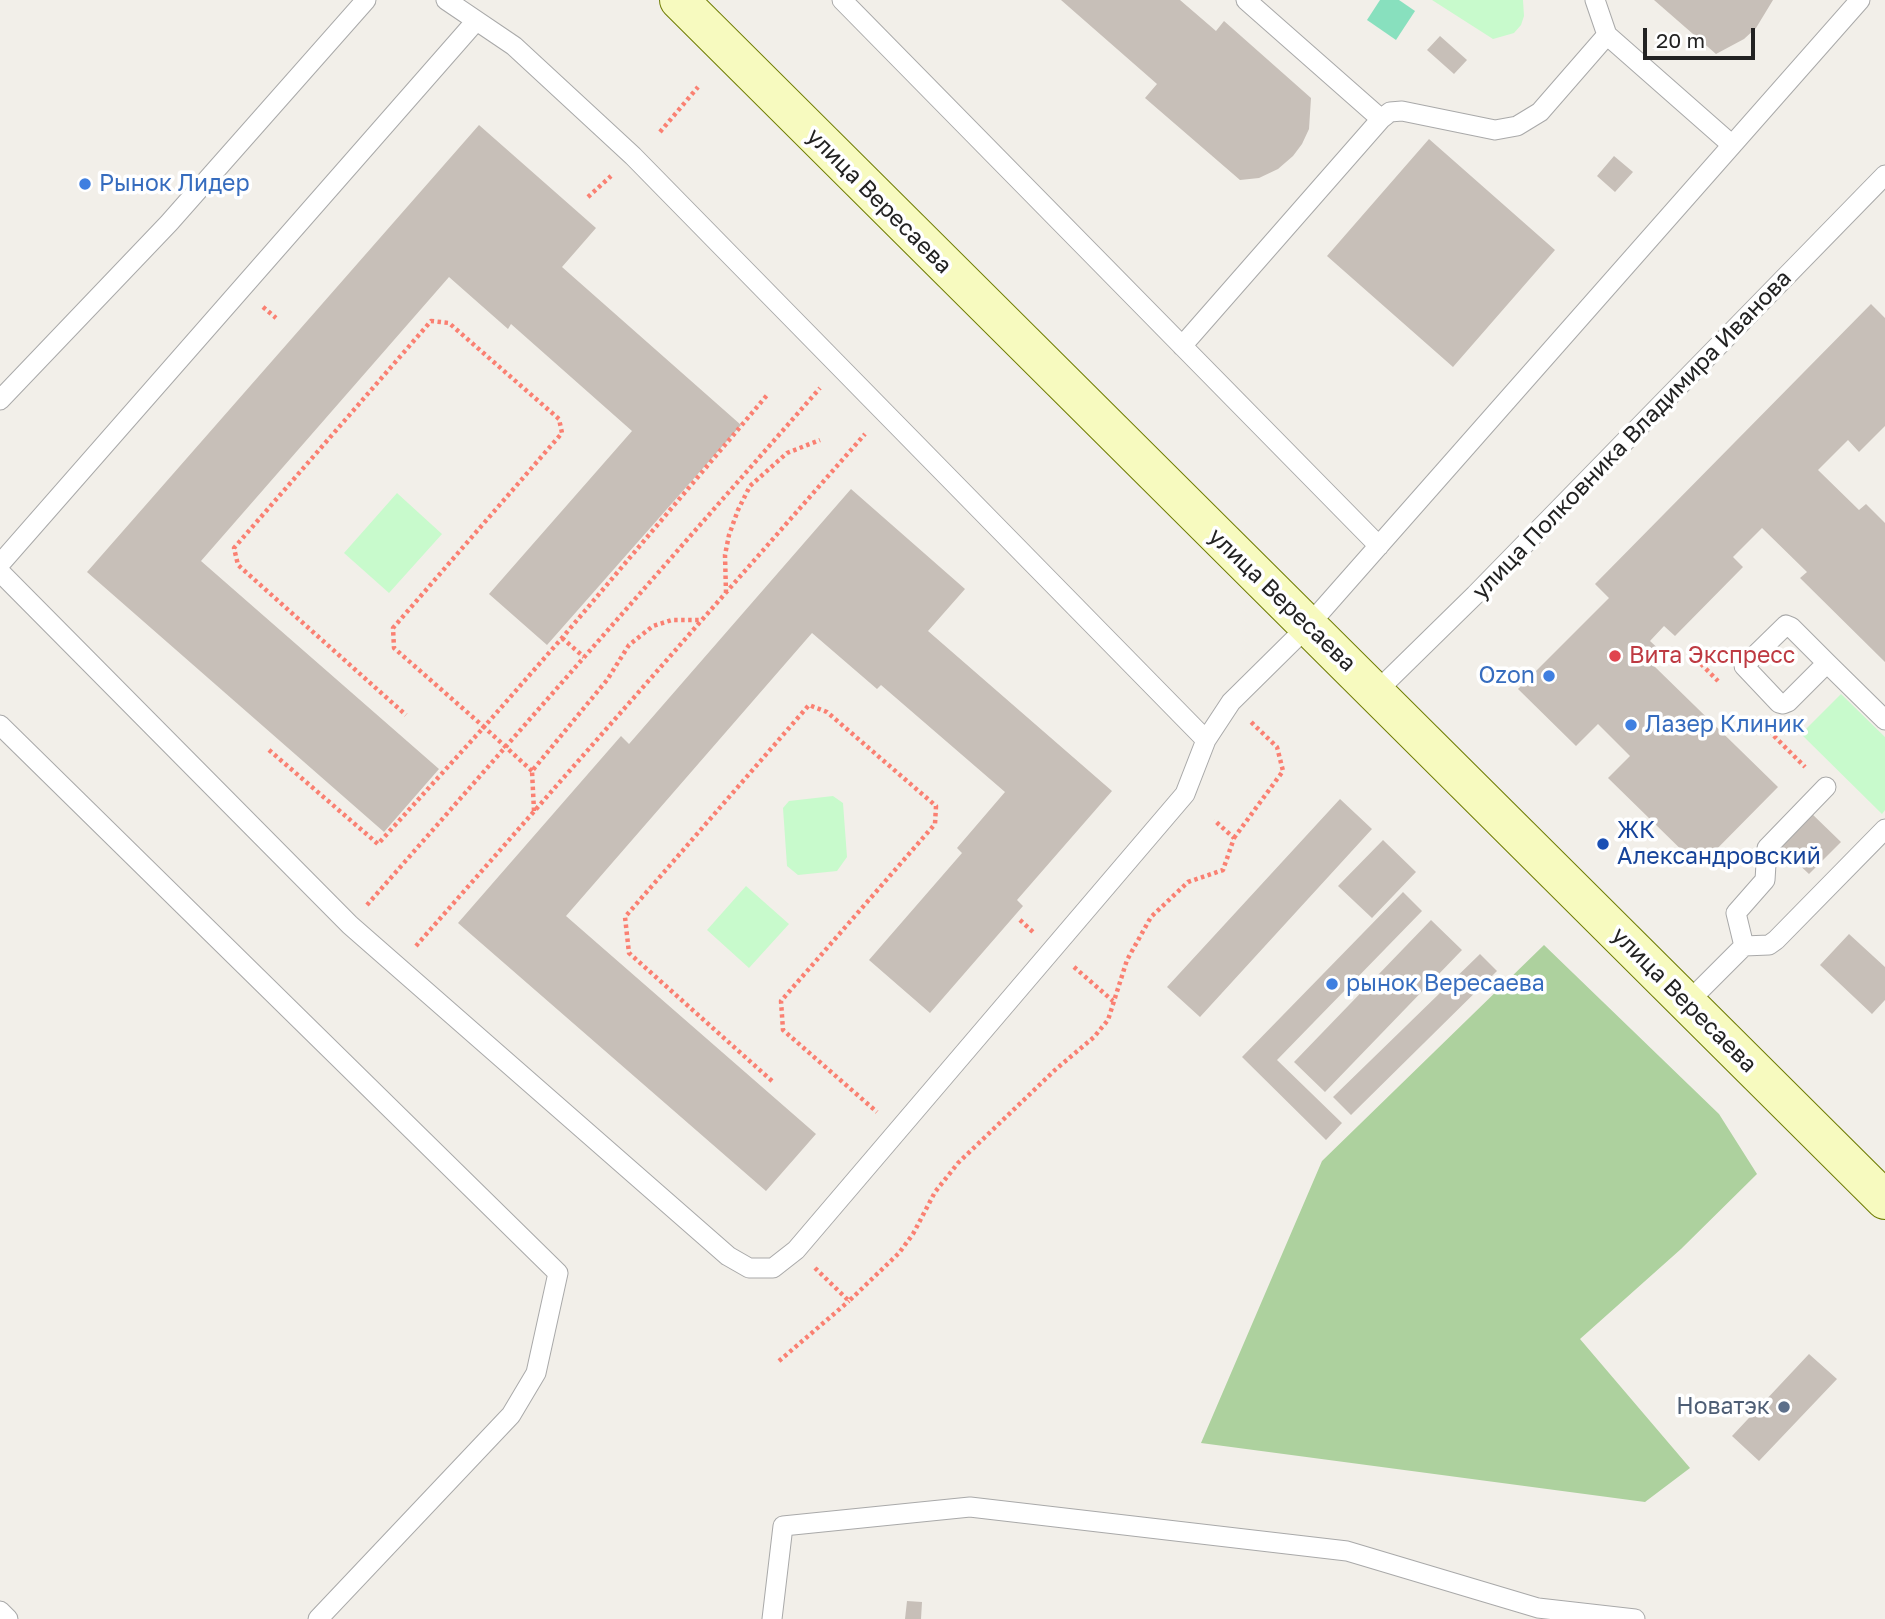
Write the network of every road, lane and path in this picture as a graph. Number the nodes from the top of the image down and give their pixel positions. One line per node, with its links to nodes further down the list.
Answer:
1 (366, 0): 20 (lane)
2 (446, 0): 8 (lane)
3 (678, 0): 28 (main road, улица Вересаева)
4 (842, 0): 17 (lane)
5 (1246, 0): 11 (lane)
6 (1595, 0): 9 (lane)
7 (1860, 0): 13 (lane)
8 (477, 21): 18 (lane); 24 (lane)
9 (1607, 35): 11 (lane); 13 (lane)
10 (698, 87): 12 (path)
11 (1381, 119): 17 (lane)
12 (660, 132)
13 (1732, 145): 23 (lane)
14 (1885, 175): 32 (lane, улица Полковника Владимира Иванова)
15 (611, 176): 16 (path)
16 (588, 197)
17 (1182, 346): 23 (lane)
18 (839, 366): 21 (lane); 30 (path)
19 (768, 394): 29 (path)
20 (0, 400)
21 (884, 412): 26 (path); 38 (lane)
22 (820, 440): 26 (path)
23 (1379, 546): 28 (lane)
24 (0, 564)
25 (0, 572): 47 (lane)
26 (726, 593): 27 (path)
27 (702, 620): 41 (path); 43 (path)
28 (1308, 626): 32 (main road, улица Вересаева); 33 (lane)
29 (562, 638): 30 (path); 37 (path)
30 (584, 657): 39 (path)
31 (1827, 663): 35 (lane)
32 (1376, 692): 50 (main road, улица Вересаева)
33 (1231, 702): 38 (lane); 46 (path)
34 (406, 715): 37 (path)
35 (1885, 720)
36 (0, 725): 59 (lane)
37 (484, 727): 39 (path); 40 (path)
38 (1206, 740): 52 (lane)
39 (506, 747): 41 (path); 47 (path)
40 (269, 750)
41 (533, 771): 43 (path)
42 (1826, 787): 48 (lane)
43 (534, 811): 49 (path)
44 (1214, 820): 46 (path)
45 (1885, 829): 48 (lane)
46 (1234, 838): 55 (path)
47 (350, 925): 49 (lane)
48 (1744, 946): 50 (lane)
49 (398, 967): 54 (lane)
50 (1687, 1003): 53 (main road, улица Вересаева)
51 (772, 1081): 52 (path)
52 (898, 1130): 54 (lane)
53 (1885, 1200)
54 (796, 1250): 55 (path)
55 (849, 1301): 56 (path)
56 (779, 1361)
57 (0, 1611): 58 (lane)
58 (8, 1619)
59 (318, 1619)
60 (772, 1619): 61 (lane)
61 (1635, 1619)

